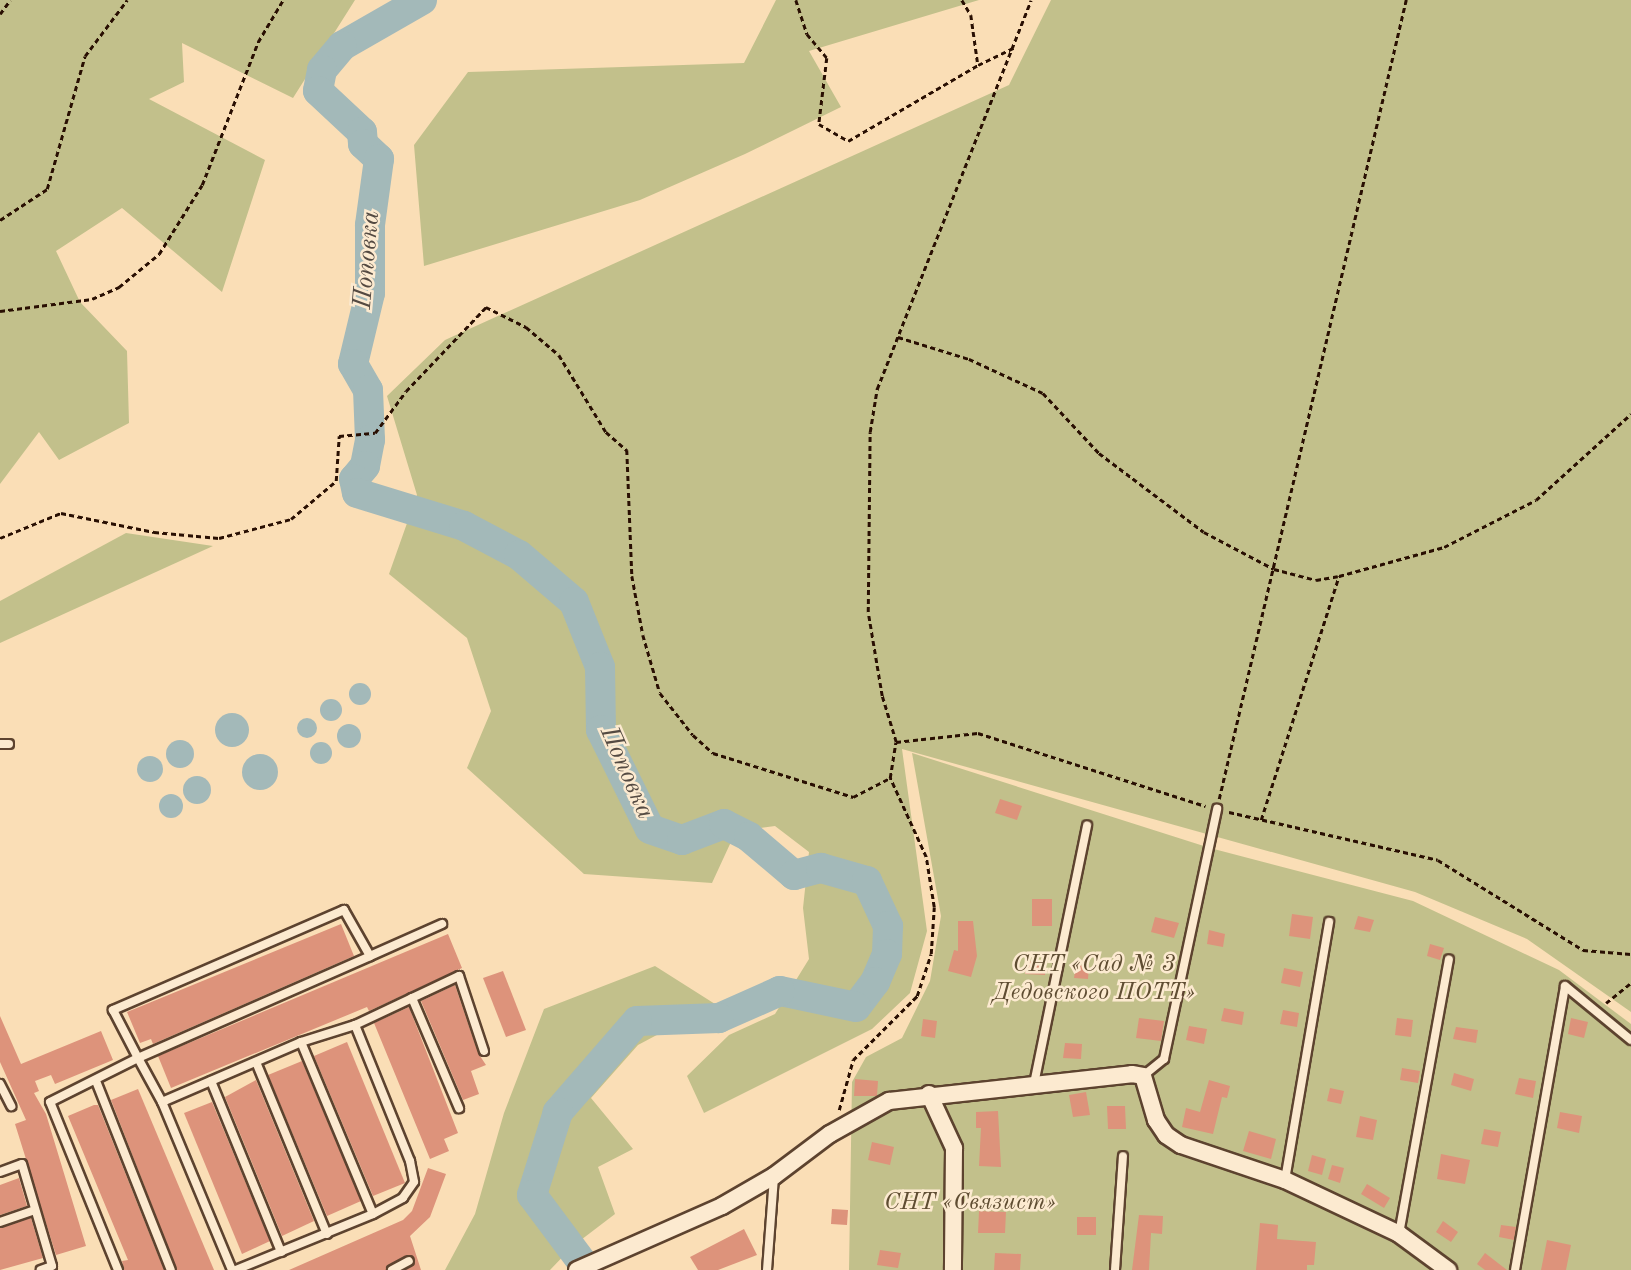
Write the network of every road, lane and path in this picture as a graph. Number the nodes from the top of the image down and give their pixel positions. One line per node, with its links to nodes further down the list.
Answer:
1 (10, 0): 8 (path)
2 (127, 0): 11 (path)
3 (283, 0): 12 (path)
4 (796, 0): 10 (path)
5 (962, 0): 10 (path)
6 (1031, 0): 9 (path)
7 (1406, 0): 16 (path)
8 (0, 14)
9 (1016, 47): 10 (path); 13 (path)
10 (978, 65)
11 (0, 220)
12 (0, 311)
13 (898, 337): 16 (path); 18 (path)
14 (1631, 414): 17 (path)
15 (0, 538): 19 (path)
16 (1274, 569): 17 (path); 20 (path)
17 (1339, 576): 21 (path)
18 (896, 742): 19 (path); 20 (path)
19 (890, 778): 46 (path)
20 (1217, 809): 21 (path); 37 (lane)
21 (1261, 820): 25 (path)
22 (1087, 825): 41 (lane)
23 (1329, 922): 50 (lane)
24 (442, 924): 26 (lane)
25 (1631, 954)
26 (370, 956): 35 (lane); 35 (lane)
27 (1449, 960): 55 (lane)
28 (1631, 983): 30 (path)
29 (412, 998): 31 (lane); 34 (lane); 45 (lane)
30 (1598, 1011): 32 (lane); 68 (lane)
31 (355, 1025): 33 (lane); 52 (lane)
32 (1631, 1040)
33 (302, 1042): 36 (lane); 52 (lane)
34 (484, 1051)
35 (138, 1058): 38 (lane); 43 (lane)
36 (256, 1062): 39 (lane); 54 (lane)
37 (1143, 1076): 41 (street); 50 (street)
38 (96, 1081): 59 (lane); 60 (lane)
39 (211, 1081): 43 (lane); 56 (lane)
40 (0, 1084): 44 (lane)
41 (1034, 1084): 42 (street)
42 (929, 1094): 46 (street); 65 (street)
43 (162, 1102): 61 (lane)
44 (11, 1106)
45 (459, 1108)
46 (830, 1133): 49 (street)
47 (1123, 1156): 66 (lane)
48 (0, 1172): 51 (lane)
49 (774, 1176): 63 (street); 64 (lane)
50 (1285, 1180): 55 (street)
51 (35, 1210): 53 (lane); 58 (lane)
52 (373, 1214): 54 (lane)
53 (0, 1222)
54 (327, 1234): 56 (lane)
55 (1399, 1234): 67 (street)
56 (281, 1252): 61 (lane)
57 (409, 1261): 62 (lane)
58 (41, 1270)
59 (118, 1270)
60 (171, 1270)
61 (234, 1270)
62 (392, 1270)
63 (577, 1270)
64 (767, 1270)
65 (953, 1270)
66 (1115, 1270)
67 (1448, 1270)
68 (1515, 1270)

